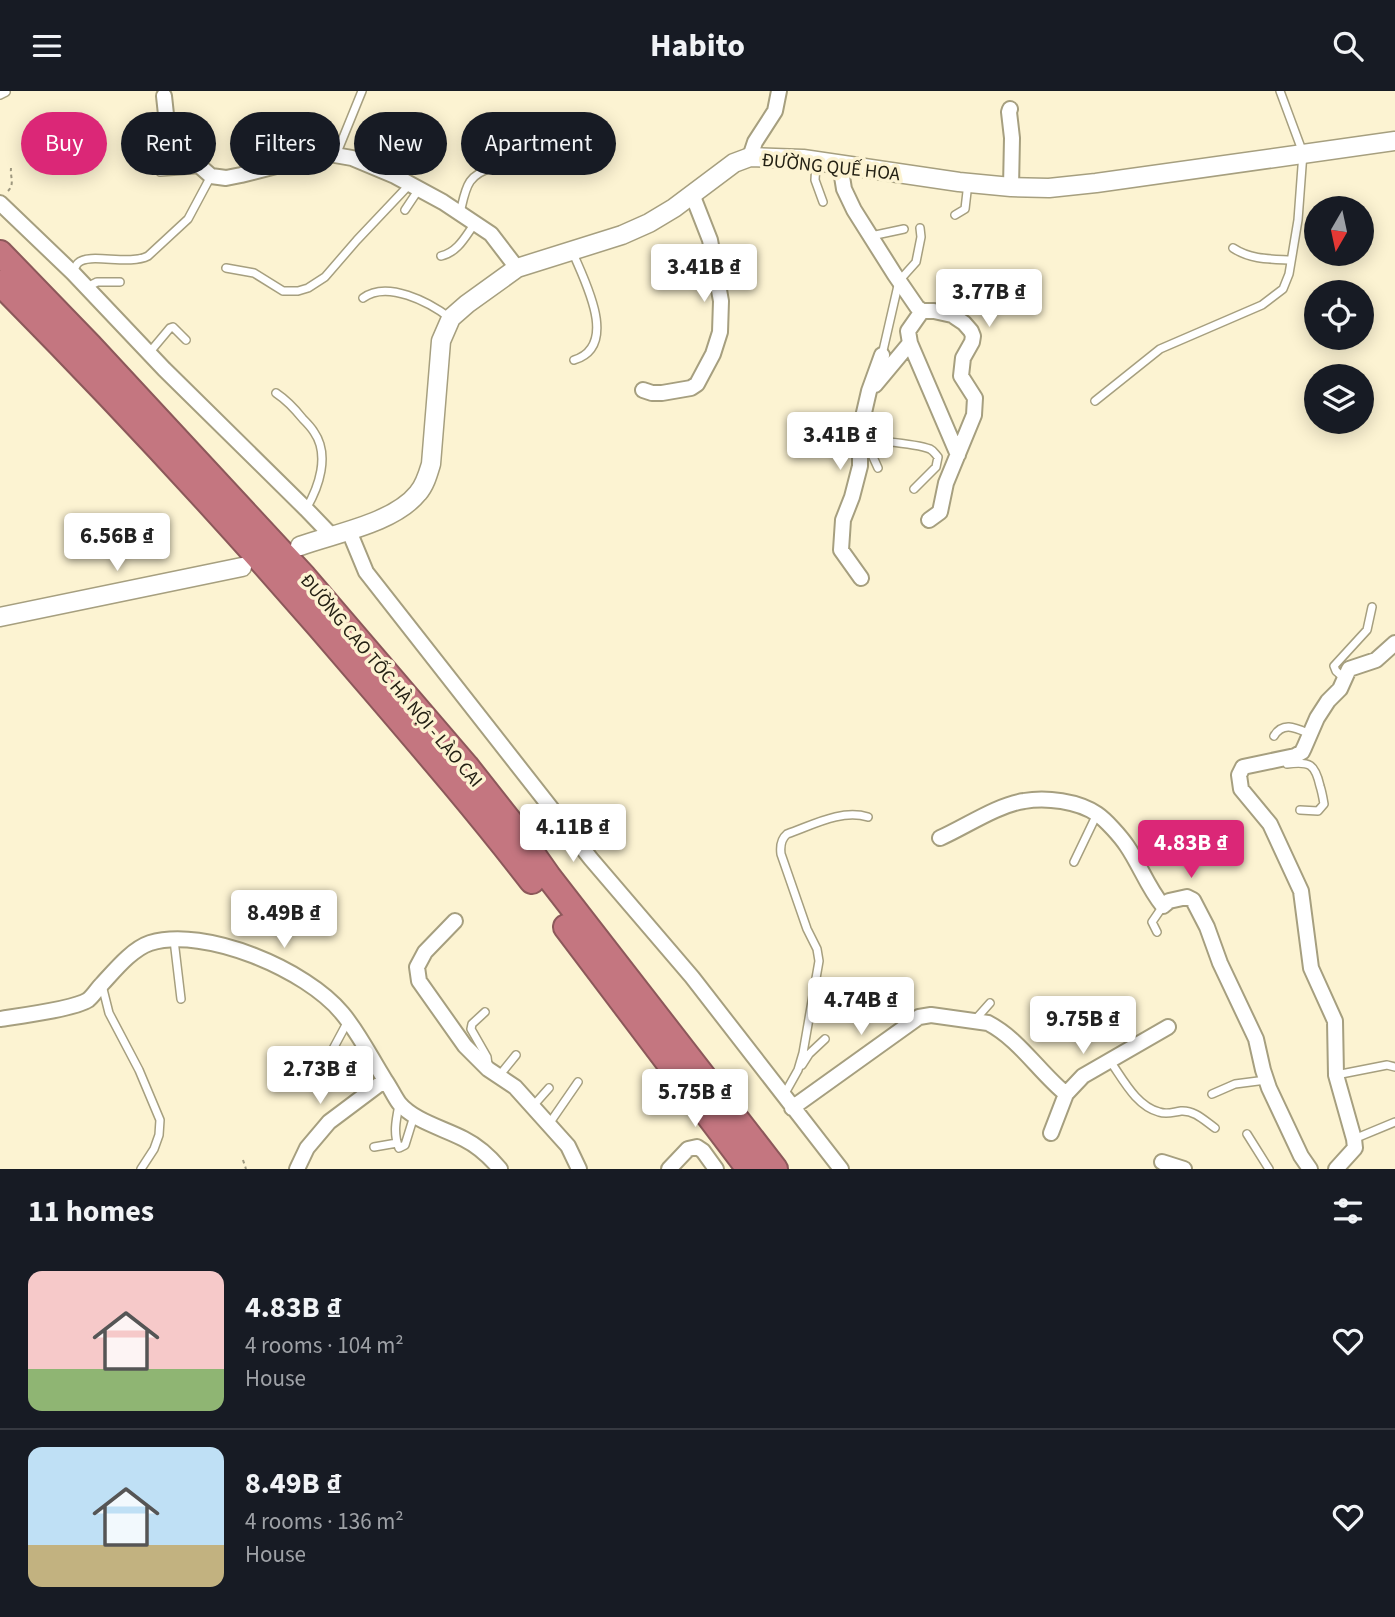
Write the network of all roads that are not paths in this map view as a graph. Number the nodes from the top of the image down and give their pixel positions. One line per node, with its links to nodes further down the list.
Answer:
1 (362, 91): 10 (lane)
2 (779, 91): 13 (street)
3 (1280, 91): 11 (lane)
4 (6, 92): 5 (lane)
5 (0, 95)
6 (164, 96): 8 (street)
7 (1010, 109): 22 (street)
8 (165, 112)
9 (1395, 141): 11 (street, ĐƯỜNG QUẾ HOA)
10 (340, 145)
11 (1303, 153): 22 (street, ĐƯỜNG QUẾ HOA); 37 (lane)
12 (340, 156): 21 (street)
13 (750, 157): 14 (street, ĐƯỜNG QUẾ HOA); 23 (street, ĐƯỜNG QUẾ HOA)
14 (816, 161): 15 (street, ĐƯỜNG QUẾ HOA); 25 (lane)
15 (840, 164): 20 (street, ĐƯỜNG QUẾ HOA); 32 (street)
16 (206, 175): 40 (lane)
17 (211, 175): 18 (street)
18 (238, 175)
19 (476, 175): 27 (lane)
20 (968, 183): 22 (street, ĐƯỜNG QUẾ HOA); 28 (lane)
21 (414, 187): 26 (lane); 27 (street); 38 (lane)
22 (1011, 187)
23 (692, 194): 34 (street, ĐƯỜNG QUẾ HOA); 53 (street)
24 (3, 198): 40 (street)
25 (823, 202)
26 (405, 209)
27 (460, 213): 29 (street)
28 (955, 215)
29 (475, 223): 36 (lane); 39 (street)
30 (920, 228): 41 (lane)
31 (904, 229): 32 (lane)
32 (871, 236): 41 (street)
33 (1233, 248): 37 (lane)
34 (572, 250): 39 (street, ĐƯỜNG QUẾ HOA); 51 (lane)
35 (0, 253): 124 (highway, ĐƯỜNG CAO TỐC HÀ NỘI - LÀO CAI)
36 (442, 256)
37 (1291, 260): 55 (lane)
38 (226, 268)
39 (517, 268): 47 (street, ĐƯỜNG QUẾ HOA)
40 (73, 273): 44 (street)
41 (899, 281): 46 (street); 52 (lane)
42 (120, 282): 44 (lane)
43 (0, 283): 123 (highway, ĐƯỜNG CAO TỐC HÀ NỘI - LÀO CAI)
44 (86, 288): 50 (street)
45 (363, 298): 47 (lane)
46 (922, 311): 49 (street); 57 (street)
47 (451, 318): 62 (street)
48 (186, 339): 50 (lane)
49 (910, 343): 52 (street); 57 (street)
50 (148, 353): 60 (street)
51 (574, 360)
52 (889, 365): 56 (street)
53 (643, 390)
54 (276, 393): 60 (lane)
55 (1095, 401)
56 (863, 435): 58 (lane); 59 (lane); 65 (street)
57 (958, 455): 61 (street)
58 (878, 468)
59 (914, 489)
60 (306, 509): 62 (street)
61 (940, 516)
62 (340, 533): 63 (street); 104 (street)
63 (300, 546)
64 (242, 567): 67 (street)
65 (861, 578)
66 (1372, 607): 69 (lane)
67 (0, 617)
68 (1395, 643): 69 (street)
69 (1344, 678): 70 (street)
70 (1310, 734): 71 (lane); 72 (street)
71 (1274, 736)
72 (1239, 775): 73 (lane); 97 (street)
73 (1300, 810)
74 (1097, 814): 76 (street); 77 (lane); 78 (street)
75 (868, 817): 95 (lane)
76 (940, 838)
77 (1074, 862)
78 (1163, 906): 80 (lane); 99 (street)
79 (455, 921): 96 (street)
80 (1157, 932)
81 (174, 940): 82 (street); 83 (lane); 87 (street)
82 (102, 984): 86 (street); 117 (lane)
83 (181, 999)
84 (990, 1003): 88 (lane)
85 (485, 1012): 96 (lane)
86 (0, 1019)
87 (348, 1021): 93 (lane); 98 (street)
88 (974, 1021): 102 (street); 104 (street)
89 (1168, 1027): 92 (street)
90 (825, 1039): 95 (lane)
91 (516, 1055): 96 (lane)
92 (1110, 1061): 102 (street); 110 (lane)
93 (326, 1062)
94 (1395, 1067): 97 (lane)
95 (799, 1070): 104 (lane)
96 (494, 1073): 106 (street)
97 (1336, 1075): 113 (street)
98 (385, 1080): 105 (street); 118 (street)
99 (1266, 1080): 103 (lane); 128 (street)
100 (578, 1082): 109 (lane)
101 (549, 1088): 106 (lane)
102 (1066, 1094): 111 (street)
103 (1212, 1094)
104 (788, 1102): 125 (street)
105 (399, 1103): 107 (street); 114 (lane)
106 (532, 1106): 109 (street)
107 (414, 1115): 114 (lane); 119 (street)
108 (1395, 1122): 113 (lane)
109 (549, 1124): 120 (street)
110 (1215, 1128)
111 (1051, 1133)
112 (1247, 1134): 127 (lane)
113 (1354, 1139): 129 (street)
114 (397, 1143): 115 (lane)
115 (374, 1147)
116 (1162, 1162): 126 (street)
117 (141, 1169)
118 (297, 1169)
119 (500, 1169)
120 (579, 1169)
121 (669, 1169): 122 (street)
122 (716, 1169)
123 (749, 1169)
124 (775, 1169)
125 (841, 1169)
126 (1184, 1169)
127 (1269, 1169)
128 (1310, 1169)
129 (1336, 1169)

